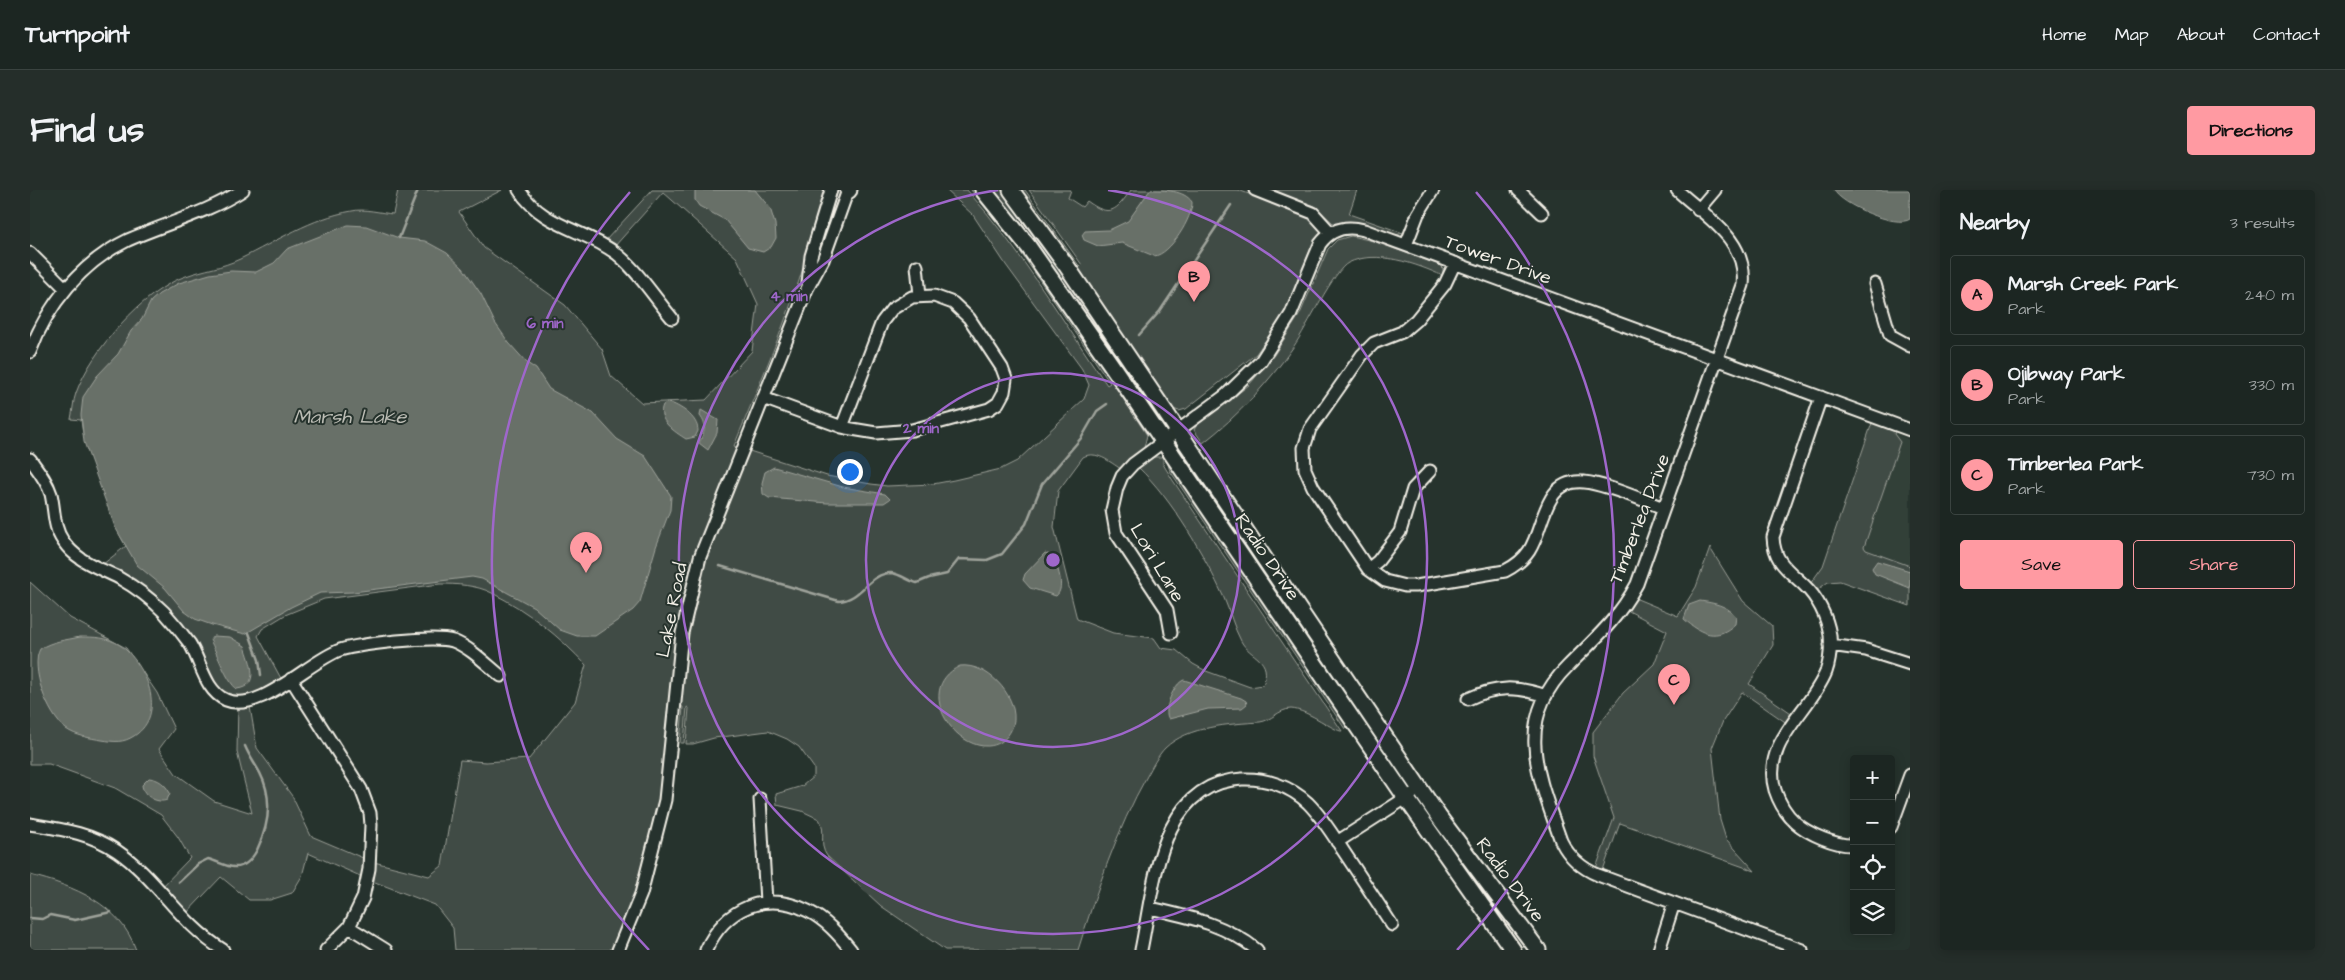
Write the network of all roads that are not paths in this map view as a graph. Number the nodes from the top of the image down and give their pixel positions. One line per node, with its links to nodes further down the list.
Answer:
1 (243, 190): 20 (street)
2 (519, 190): 23 (street)
3 (831, 190): 21 (street, Lake Road)
4 (848, 190): 21 (street, Lake Road)
5 (983, 190): 32 (main road, Radio Drive)
6 (1011, 190): 30 (main road, Radio Drive)
7 (1255, 190): 14 (street)
8 (1433, 190): 15 (street)
9 (1518, 190): 13 (street)
10 (1677, 190): 12 (street, Timberlea Drive)
11 (1716, 190): 12 (street)
12 (1698, 210): 26 (street, Timberlea Drive)
13 (1542, 213)
14 (1331, 233): 15 (street, Tower Drive); 30 (street)
15 (1406, 245): 17 (street, Tower Drive)
16 (30, 253): 20 (street)
17 (1455, 263): 26 (street, Tower Drive); 36 (street)
18 (916, 266): 22 (street)
19 (1875, 284): 24 (street)
20 (66, 289): 25 (street)
21 (806, 289): 28 (street, Lake Road)
22 (920, 295): 29 (street); 29 (street)
23 (672, 318)
24 (1910, 346)
25 (30, 352)
26 (1718, 359): 27 (street, Tower Drive); 35 (street, Timberlea Drive)
27 (1821, 397): 31 (street, Tower Drive); 38 (street)
28 (763, 398): 29 (street); 60 (street, Lake Road)
29 (842, 427)
30 (1176, 430): 32 (street); 45 (main road, Radio Drive)
31 (1910, 430)
32 (1163, 440): 37 (street, Lori Lane); 46 (main road, Radio Drive)
33 (30, 459): 41 (street)
34 (1430, 471): 36 (street)
35 (1664, 508): 36 (street); 42 (street, Timberlea Drive)
36 (1368, 569)
37 (1170, 633)
38 (1830, 645): 39 (street); 51 (street)
39 (1910, 664)
40 (501, 676): 41 (street)
41 (291, 679): 56 (street)
42 (1546, 696): 43 (street); 53 (street, Timberlea Drive)
43 (1468, 699)
44 (1910, 775): 48 (street)
45 (1420, 788): 46 (street); 66 (main road, Radio Drive)
46 (1406, 798): 50 (street); 65 (main road, Radio Drive)
47 (760, 799): 52 (street)
48 (1895, 816)
49 (30, 824): 57 (street)
50 (1337, 842): 54 (street); 55 (street)
51 (1850, 845)
52 (766, 902): 61 (street); 62 (street)
53 (1674, 903): 67 (street); 68 (street, Timberlea Drive)
54 (1150, 908): 63 (street); 64 (street)
55 (1392, 925)
56 (349, 927): 58 (street); 59 (street)
57 (224, 950)
58 (326, 950)
59 (386, 950)
60 (618, 950)
61 (706, 950)
62 (851, 950)
63 (1140, 950)
64 (1258, 950)
65 (1513, 950)
66 (1538, 950)
67 (1659, 950)
68 (1802, 950)

